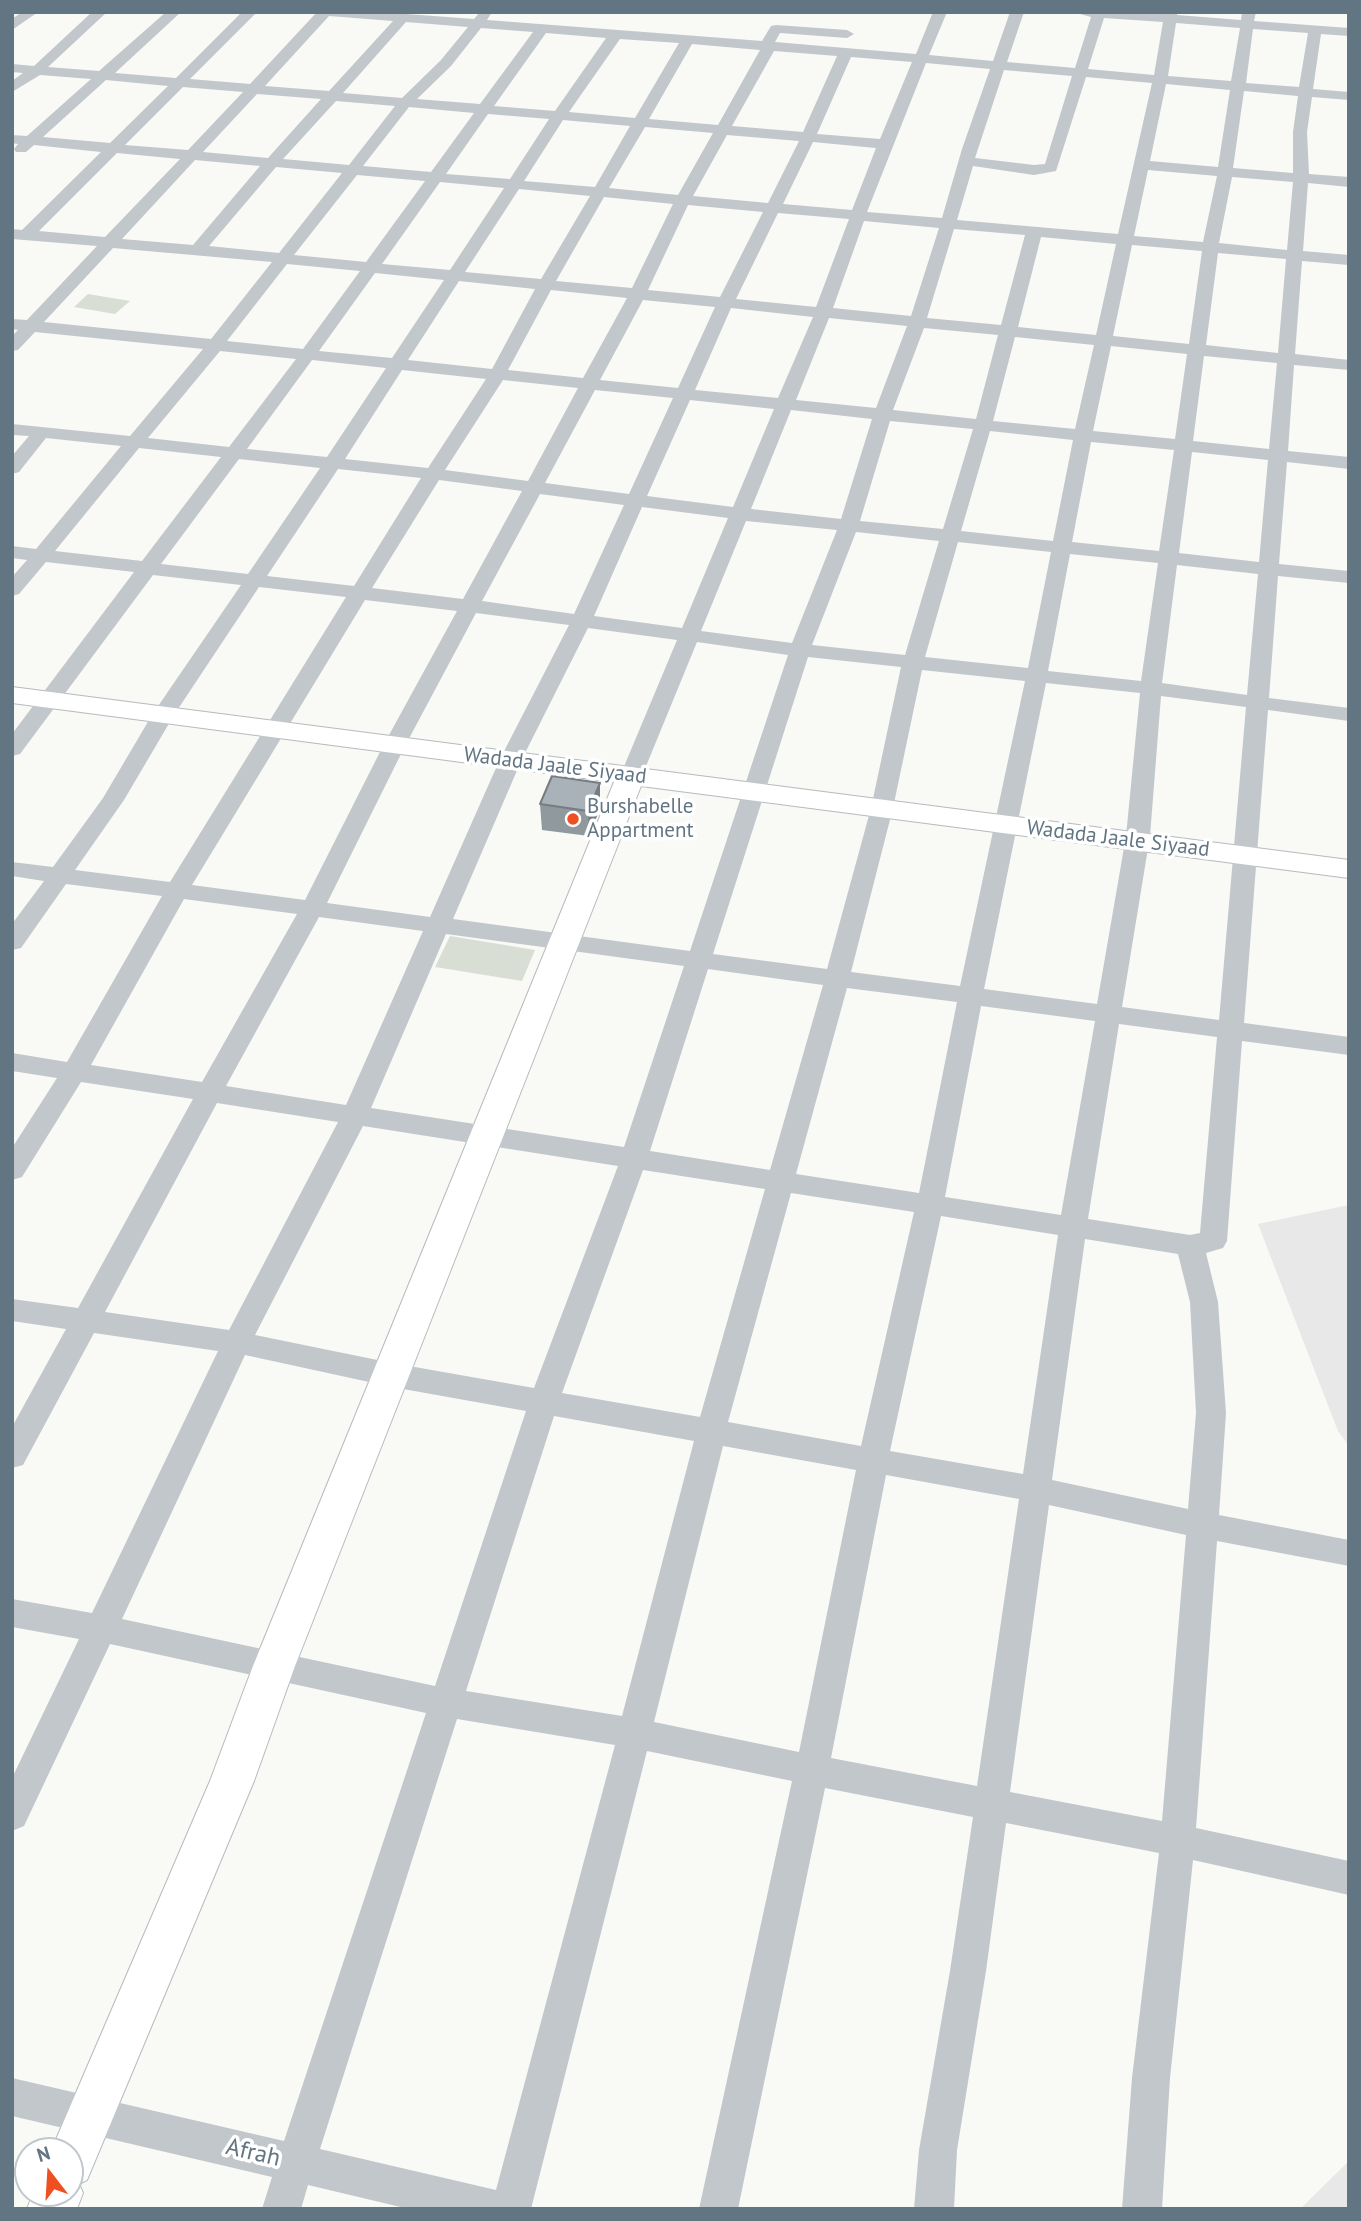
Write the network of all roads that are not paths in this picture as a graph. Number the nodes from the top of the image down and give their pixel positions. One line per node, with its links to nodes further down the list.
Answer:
1 (31, 12): 18 (street)
2 (100, 12): 28 (street)
3 (174, 12): 30 (street)
4 (250, 12): 32 (street)
5 (325, 12): 12 (street); 35 (street)
6 (940, 12): 24 (street)
7 (1017, 12): 26 (street)
8 (1080, 12): 9 (street)
9 (1099, 13): 10 (street); 29 (street)
10 (1170, 15): 14 (street); 31 (street)
11 (433, 16): 12 (street); 13 (street)
12 (403, 18): 38 (street)
13 (482, 18): 16 (street); 39 (street)
14 (1248, 18): 17 (street); 33 (street)
15 (633, 20): 20 (street)
16 (538, 23): 20 (street); 40 (street)
17 (1314, 24): 19 (street); 36 (street)
18 (12, 26)
19 (1349, 32)
20 (619, 35): 22 (street); 41 (street)
21 (866, 36): 23 (street)
22 (688, 40): 23 (street); 42 (street)
23 (767, 47): 25 (street); 43 (street)
24 (923, 47): 25 (street); 26 (street); 47 (street)
25 (846, 52): 44 (street)
26 (999, 66): 29 (street); 51 (street)
27 (12, 68): 28 (street)
28 (37, 70): 30 (street); 34 (street)
29 (1080, 72): 31 (street); 51 (street)
30 (103, 76): 32 (street); 46 (street)
31 (1160, 79): 33 (street); 53 (street)
32 (183, 81): 35 (street); 48 (street)
33 (1239, 86): 36 (street); 55 (street)
34 (12, 88)
35 (255, 89): 38 (street); 49 (street)
36 (1308, 93): 37 (street); 56 (street)
37 (1349, 96)
38 (330, 97): 39 (street); 52 (street)
39 (405, 103): 40 (street); 54 (street)
40 (485, 111): 41 (street); 57 (street)
41 (558, 117): 42 (street); 59 (street)
42 (640, 124): 43 (street); 60 (street)
43 (721, 130): 44 (street); 61 (street)
44 (808, 138): 47 (street); 62 (street)
45 (12, 139): 46 (street)
46 (29, 141): 48 (street); 50 (street)
47 (885, 144): 63 (street)
48 (113, 149): 49 (street); 66 (street)
49 (194, 156): 52 (street); 68 (street)
50 (12, 158)
51 (967, 161): 64 (street)
52 (272, 163): 54 (street); 70 (street)
53 (1140, 165): 55 (street); 67 (street)
54 (352, 171): 57 (street); 72 (street)
55 (1225, 172): 56 (street); 69 (street)
56 (1301, 177): 58 (street); 71 (street)
57 (437, 178): 59 (street); 74 (street)
58 (1349, 182)
59 (515, 186): 60 (street); 75 (street)
60 (600, 193): 61 (street); 76 (street)
61 (683, 200): 62 (street); 77 (street)
62 (772, 208): 63 (street); 78 (street)
63 (858, 216): 64 (street); 79 (street)
64 (946, 224): 65 (street); 80 (street)
65 (1034, 233): 67 (street); 82 (street)
66 (19, 235): 68 (street)
67 (1123, 241): 69 (street); 83 (street)
68 (111, 242): 70 (street); 81 (street)
69 (1210, 248): 71 (street); 86 (street)
70 (197, 250): 72 (street)
71 (1294, 256): 73 (street); 88 (street)
72 (284, 258): 74 (street); 84 (street)
73 (1349, 260)
74 (372, 267): 75 (street); 87 (street)
75 (453, 275): 76 (street); 89 (street)
76 (545, 286): 77 (street); 91 (street)
77 (637, 295): 78 (street); 92 (street)
78 (725, 303): 79 (street); 93 (street)
79 (823, 312): 80 (street); 94 (street)
80 (917, 323): 82 (street); 95 (street)
81 (21, 325): 84 (street); 85 (street)
82 (1007, 331): 83 (street); 96 (street)
83 (1103, 340): 86 (street); 99 (street)
84 (216, 344): 87 (street); 100 (street)
85 (12, 346)
86 (1197, 349): 88 (street); 101 (street)
87 (309, 353): 89 (street); 102 (street)
88 (1286, 358): 90 (street); 103 (street)
89 (399, 363): 91 (street); 105 (street)
90 (1349, 365)
91 (498, 374): 92 (street); 107 (street)
92 (587, 384): 93 (street); 108 (street)
93 (684, 395): 94 (street); 109 (street)
94 (783, 405): 95 (street); 110 (street)
95 (882, 416): 96 (street); 111 (street)
96 (983, 425): 99 (street); 112 (street)
97 (12, 429): 98 (street)
98 (41, 433): 100 (street); 106 (street)
99 (1083, 434): 101 (street); 113 (street)
100 (134, 443): 102 (street); 115 (street)
101 (1184, 446): 103 (street); 116 (street)
102 (232, 454): 105 (street); 117 (street)
103 (1278, 456): 104 (street); 118 (street)
104 (1349, 463)
105 (332, 464): 107 (street); 120 (street)
106 (12, 468)
107 (433, 474): 108 (street); 122 (street)
108 (535, 488): 109 (street); 123 (street)
109 (638, 500): 110 (street); 124 (street)
110 (739, 514): 111 (street); 125 (street)
111 (849, 524): 112 (street); 126 (street)
112 (952, 534): 113 (street); 127 (street)
113 (1060, 547): 116 (street); 128 (street)
114 (12, 552): 115 (street)
115 (40, 555): 117 (street); 121 (street)
116 (1169, 558): 118 (street); 129 (street)
117 (149, 570): 120 (street); 131 (street)
118 (1269, 570): 119 (street); 132 (street)
119 (1349, 577)
120 (254, 581): 122 (street); 133 (street)
121 (12, 590)
122 (360, 593): 123 (street); 135 (street)
123 (470, 606): 124 (street); 136 (street)
124 (581, 622): 125 (street); 138 (street)
125 (688, 635): 126 (street); 139 (street)
126 (800, 650): 127 (street); 140 (street)
127 (913, 662): 128 (street); 141 (street)
128 (1035, 675): 129 (street); 142 (street)
129 (1151, 688): 132 (street); 143 (street)
130 (12, 695): 131 (main road, Wadada Jaale Siyaad)
131 (49, 699): 133 (main road, Wadada Jaale Siyaad); 137 (street)
132 (1258, 702): 134 (street); 144 (street)
133 (163, 715): 135 (main road, Wadada Jaale Siyaad); 147 (street)
134 (1349, 715)
135 (274, 731): 136 (main road, Wadada Jaale Siyaad); 148 (street)
136 (394, 746): 138 (main road, Wadada Jaale Siyaad); 149 (street)
137 (12, 749)
138 (511, 760): 139 (main road, Wadada Jaale Siyaad); 150 (street)
139 (631, 776): 140 (main road, Wadada Jaale Siyaad); 152 (main road)
140 (755, 792): 141 (main road, Wadada Jaale Siyaad); 153 (street)
141 (882, 808): 142 (main road, Wadada Jaale Siyaad); 154 (street)
142 (1004, 824): 143 (main road, Wadada Jaale Siyaad); 155 (street)
143 (1137, 842): 144 (main road, Wadada Jaale Siyaad); 156 (street)
144 (1246, 856): 146 (main road, Wadada Jaale Siyaad); 157 (street)
145 (12, 869): 147 (street)
146 (1349, 869)
147 (57, 875): 148 (street); 151 (street)
148 (177, 891): 149 (street); 160 (street)
149 (312, 909): 150 (street); 161 (street)
150 (438, 926): 152 (street); 162 (street)
151 (12, 942)
152 (564, 942): 153 (street); 163 (main road)
153 (698, 960): 154 (street); 164 (street)
154 (837, 978): 155 (street); 166 (street)
155 (971, 996): 156 (street); 167 (street)
156 (1108, 1014): 157 (street); 168 (street)
157 (1231, 1031): 158 (street); 169 (street)
158 (1349, 1046)
159 (12, 1062): 160 (street)
160 (74, 1072): 161 (street); 165 (street)
161 (208, 1093): 162 (street); 171 (street)
162 (355, 1115): 163 (street); 172 (street)
163 (487, 1135): 164 (street); 173 (main road)
164 (634, 1158): 166 (street); 174 (street)
165 (12, 1170)
166 (781, 1181): 167 (street); 175 (street)
167 (930, 1203): 168 (street); 177 (street)
168 (1073, 1226): 169 (street); 178 (street)
169 (1190, 1245): 179 (street)
170 (12, 1310): 171 (street)
171 (84, 1322): 172 (street); 176 (street)
172 (237, 1342): 173 (street); 182 (street)
173 (392, 1375): 174 (street); 183 (main road)
174 (544, 1401): 175 (street); 184 (street)
175 (711, 1431): 177 (street); 185 (street)
176 (12, 1456)
177 (873, 1461): 178 (street); 186 (street)
178 (1035, 1489): 179 (street); 187 (street)
179 (1201, 1525): 180 (street); 189 (street)
180 (1349, 1553)
181 (12, 1613): 182 (street)
182 (100, 1628): 183 (street); 188 (street)
183 (274, 1666): 184 (street); 192 (main road)
184 (447, 1703): 185 (street); 194 (street)
185 (634, 1733): 186 (street); 197 (street)
186 (812, 1770): 187 (street); 198 (street)
187 (990, 1805): 189 (street); 199 (street)
188 (12, 1815)
189 (1178, 1840): 190 (street); 200 (street)
190 (1349, 1878)
191 (12, 2097): 192 (street, Afrah)
192 (89, 2115): 193 (main road); 194 (street, Afrah)
193 (80, 2137)
194 (298, 2163): 195 (street); 196 (street, Afrah)
195 (281, 2209)
196 (494, 2209)
197 (511, 2209)
198 (718, 2209)
199 (934, 2209)
200 (1142, 2209)

